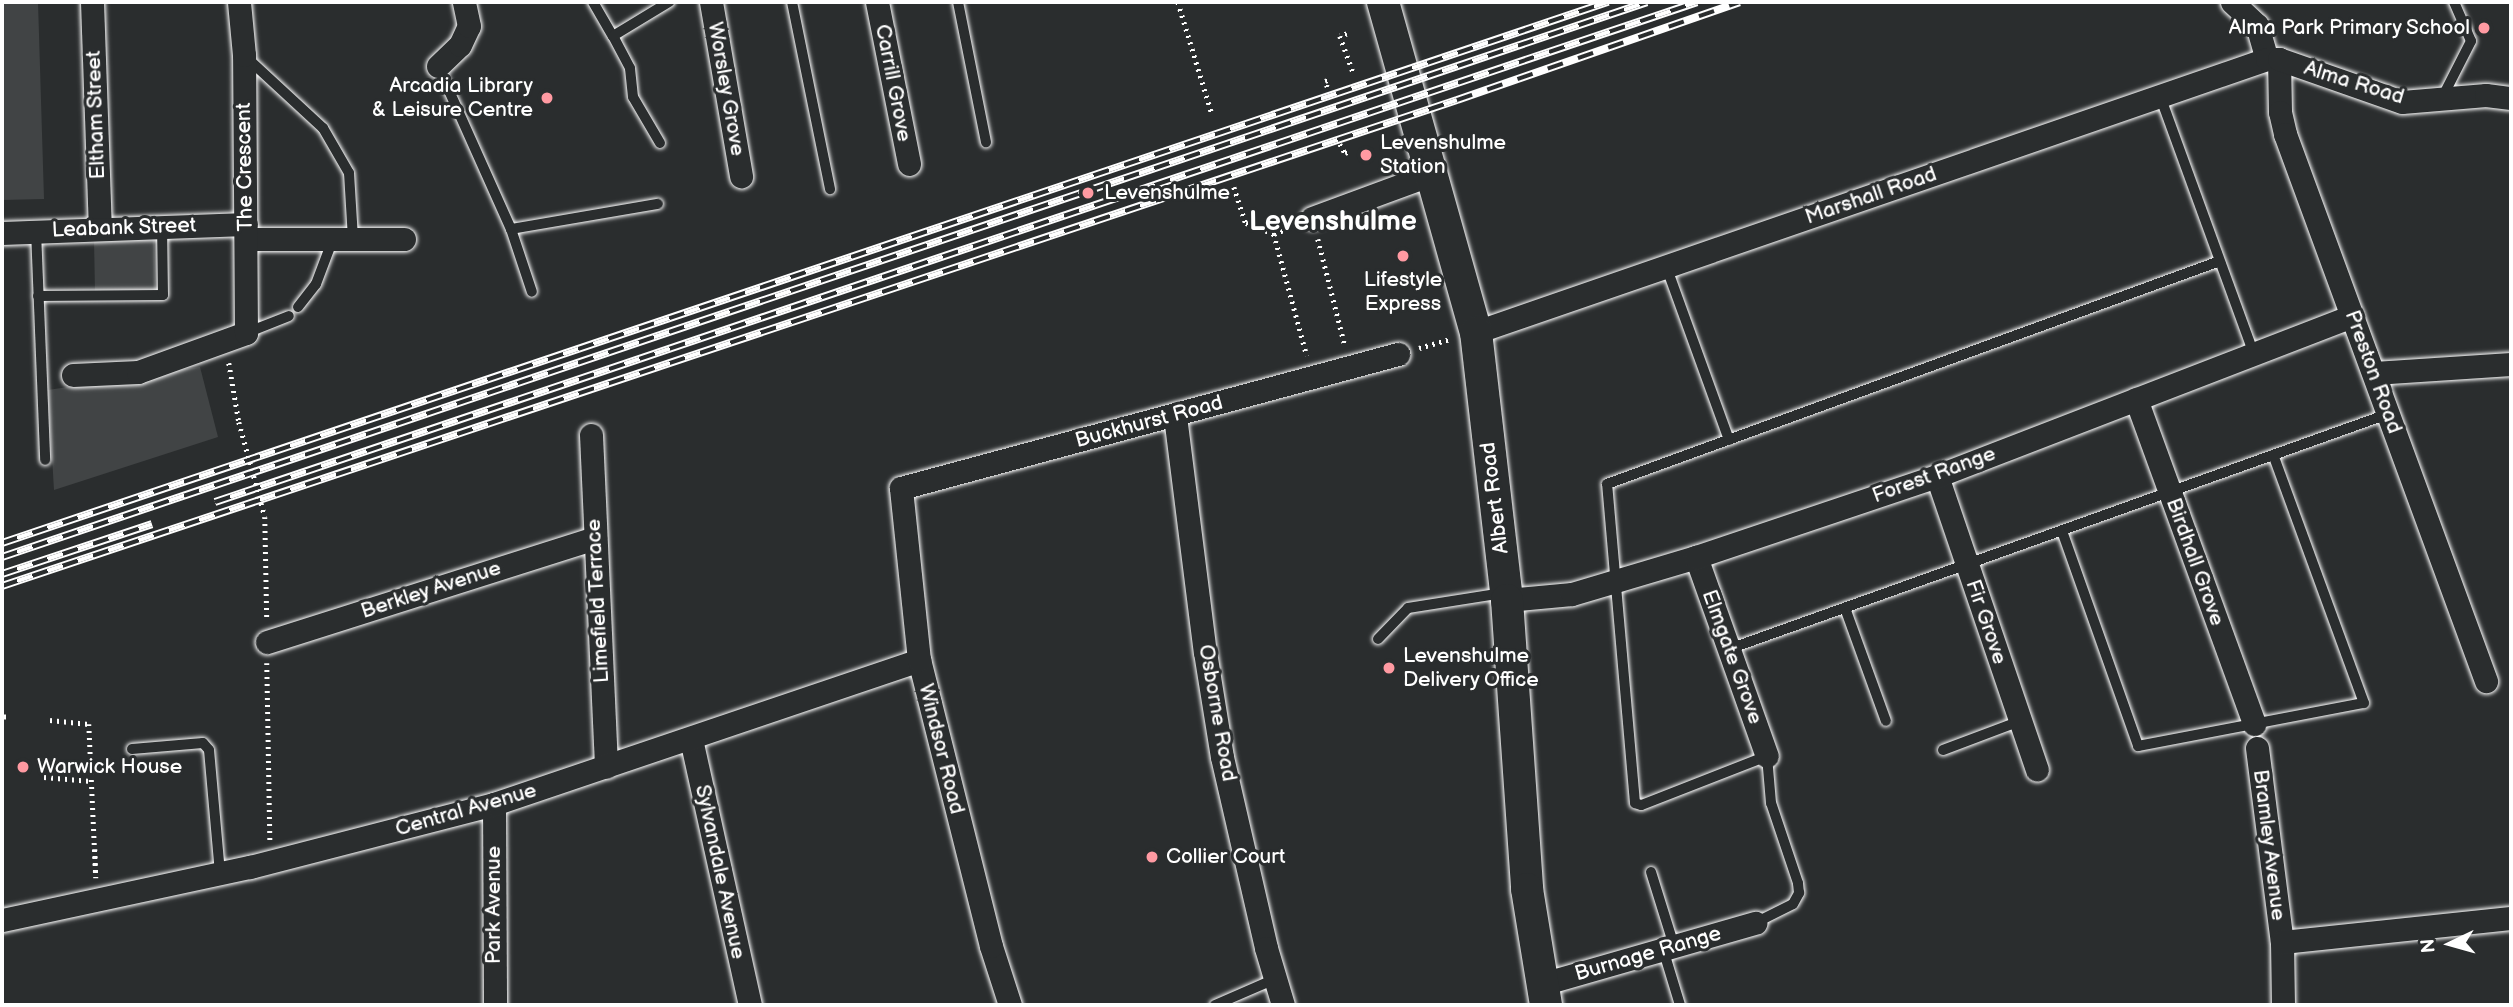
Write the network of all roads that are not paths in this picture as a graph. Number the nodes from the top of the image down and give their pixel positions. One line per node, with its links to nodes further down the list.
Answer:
1 (92, 2): 29 (street, Eltham Street)
2 (239, 2): 14 (street, The Crescent)
3 (464, 2): 16 (street)
4 (593, 2): 13 (lane)
5 (669, 2): 13 (lane)
6 (711, 2): 24 (street, Worsley Grove)
7 (792, 2): 25 (lane)
8 (877, 2): 22 (street, Carrill Grove)
9 (958, 2): 20 (lane)
10 (1383, 2): 23 (main road, Albert Road)
11 (2232, 2): 15 (street)
12 (2454, 2): 18 (lane)
13 (613, 36): 21 (lane)
14 (244, 55): 32 (street, The Crescent); 34 (lane)
15 (2273, 59): 17 (street, Marshall Road); 18 (street, Alma Road); 42 (street, Preston Road)
16 (438, 66): 30 (lane)
17 (2160, 96): 36 (lane); 37 (street, Marshall Road)
18 (2442, 98): 19 (street, Alma Road)
19 (2511, 98)
20 (986, 142)
21 (660, 143)
22 (909, 163)
23 (1434, 173): 27 (street); 43 (main road, Albert Road)
24 (741, 176)
25 (830, 189)
26 (658, 204): 30 (lane)
27 (1312, 218)
28 (162, 227): 29 (street, Leabank Street); 32 (street, Leabank Street); 39 (lane)
29 (100, 229): 31 (street, Leabank Street)
30 (511, 229): 38 (lane)
31 (36, 232): 33 (street, Leabank Street); 39 (lane)
32 (246, 232): 34 (street, Leabank Street); 44 (street, The Crescent)
33 (2, 233)
34 (343, 239): 35 (street, Leabank Street); 40 (lane)
35 (404, 239)
36 (2220, 261): 46 (lane); 54 (lane)
37 (1666, 266): 43 (street, Marshall Road); 54 (lane)
38 (533, 292)
39 (38, 296): 56 (lane)
40 (298, 307)
41 (289, 316): 44 (lane)
42 (2353, 316): 46 (street, Forest Range); 48 (street, Preston Road)
43 (1476, 332): 65 (main road, Albert Road)
44 (236, 336): 49 (street)
45 (1398, 354): 52 (street, Buckhurst Road)
46 (2254, 354): 50 (street, Forest Range)
47 (2511, 364): 48 (street)
48 (2374, 373): 51 (street, Preston Road)
49 (73, 375)
50 (2136, 399): 57 (street, Forest Range); 59 (street, Birdhall Grove)
51 (2388, 414): 55 (lane); 71 (street, Preston Road)
52 (1175, 416): 58 (street, Buckhurst Road); 90 (street, Osborne Road)
53 (591, 435): 61 (street, Limefield Terrace)
54 (1728, 440): 64 (lane)
55 (2273, 455): 59 (lane); 74 (lane)
56 (44, 460)
57 (1937, 476): 62 (street, Forest Range); 63 (street, Fir Grove)
58 (901, 488): 70 (street, Windsor Road)
59 (2170, 494): 60 (lane); 74 (street, Birdhall Grove)
60 (2062, 531): 63 (lane); 74 (lane)
61 (595, 538): 68 (street, Berkley Avenue); 80 (street, Limefield Terrace)
62 (1696, 557): 64 (street, Forest Range); 69 (street, Elmgate Grove)
63 (1967, 565): 66 (lane); 73 (street, Fir Grove)
64 (1616, 581): 65 (street, Forest Range); 79 (lane)
65 (1506, 596): 67 (lane); 91 (main road, Albert Road)
66 (1844, 608): 69 (lane); 72 (lane)
67 (1378, 639)
68 (267, 642)
69 (1729, 649): 79 (street, Elmgate Grove)
70 (919, 660): 75 (street, Central Avenue); 94 (street, Windsor Road)
71 (2486, 681)
72 (1886, 721)
73 (2020, 721): 78 (lane); 81 (street, Fir Grove)
74 (2255, 724)
75 (691, 739): 80 (street, Central Avenue); 93 (street, Sylvandale Avenue)
76 (2257, 748): 88 (street, Bramley Avenue)
77 (132, 749): 84 (lane)
78 (1943, 750)
79 (1767, 756): 87 (lane)
80 (606, 767): 82 (street, Central Avenue)
81 (2037, 769)
82 (494, 804): 84 (street, Central Avenue); 92 (street, Park Avenue)
83 (1651, 872): 89 (lane)
84 (220, 873): 86 (street, Central Avenue)
85 (2511, 919): 88 (street)
86 (2, 920)
87 (1755, 923): 89 (street, Burnage Range)
88 (2282, 942): 98 (street, Bramley Avenue)
89 (1668, 948): 91 (street, Burnage Range); 97 (lane)
90 (1275, 979): 95 (lane); 96 (street, Osborne Road)
91 (1544, 995)
92 (495, 1005)
93 (750, 1005)
94 (1010, 1005)
95 (1215, 1005)
96 (1283, 1005)
97 (1680, 1005)
98 (2283, 1005)

